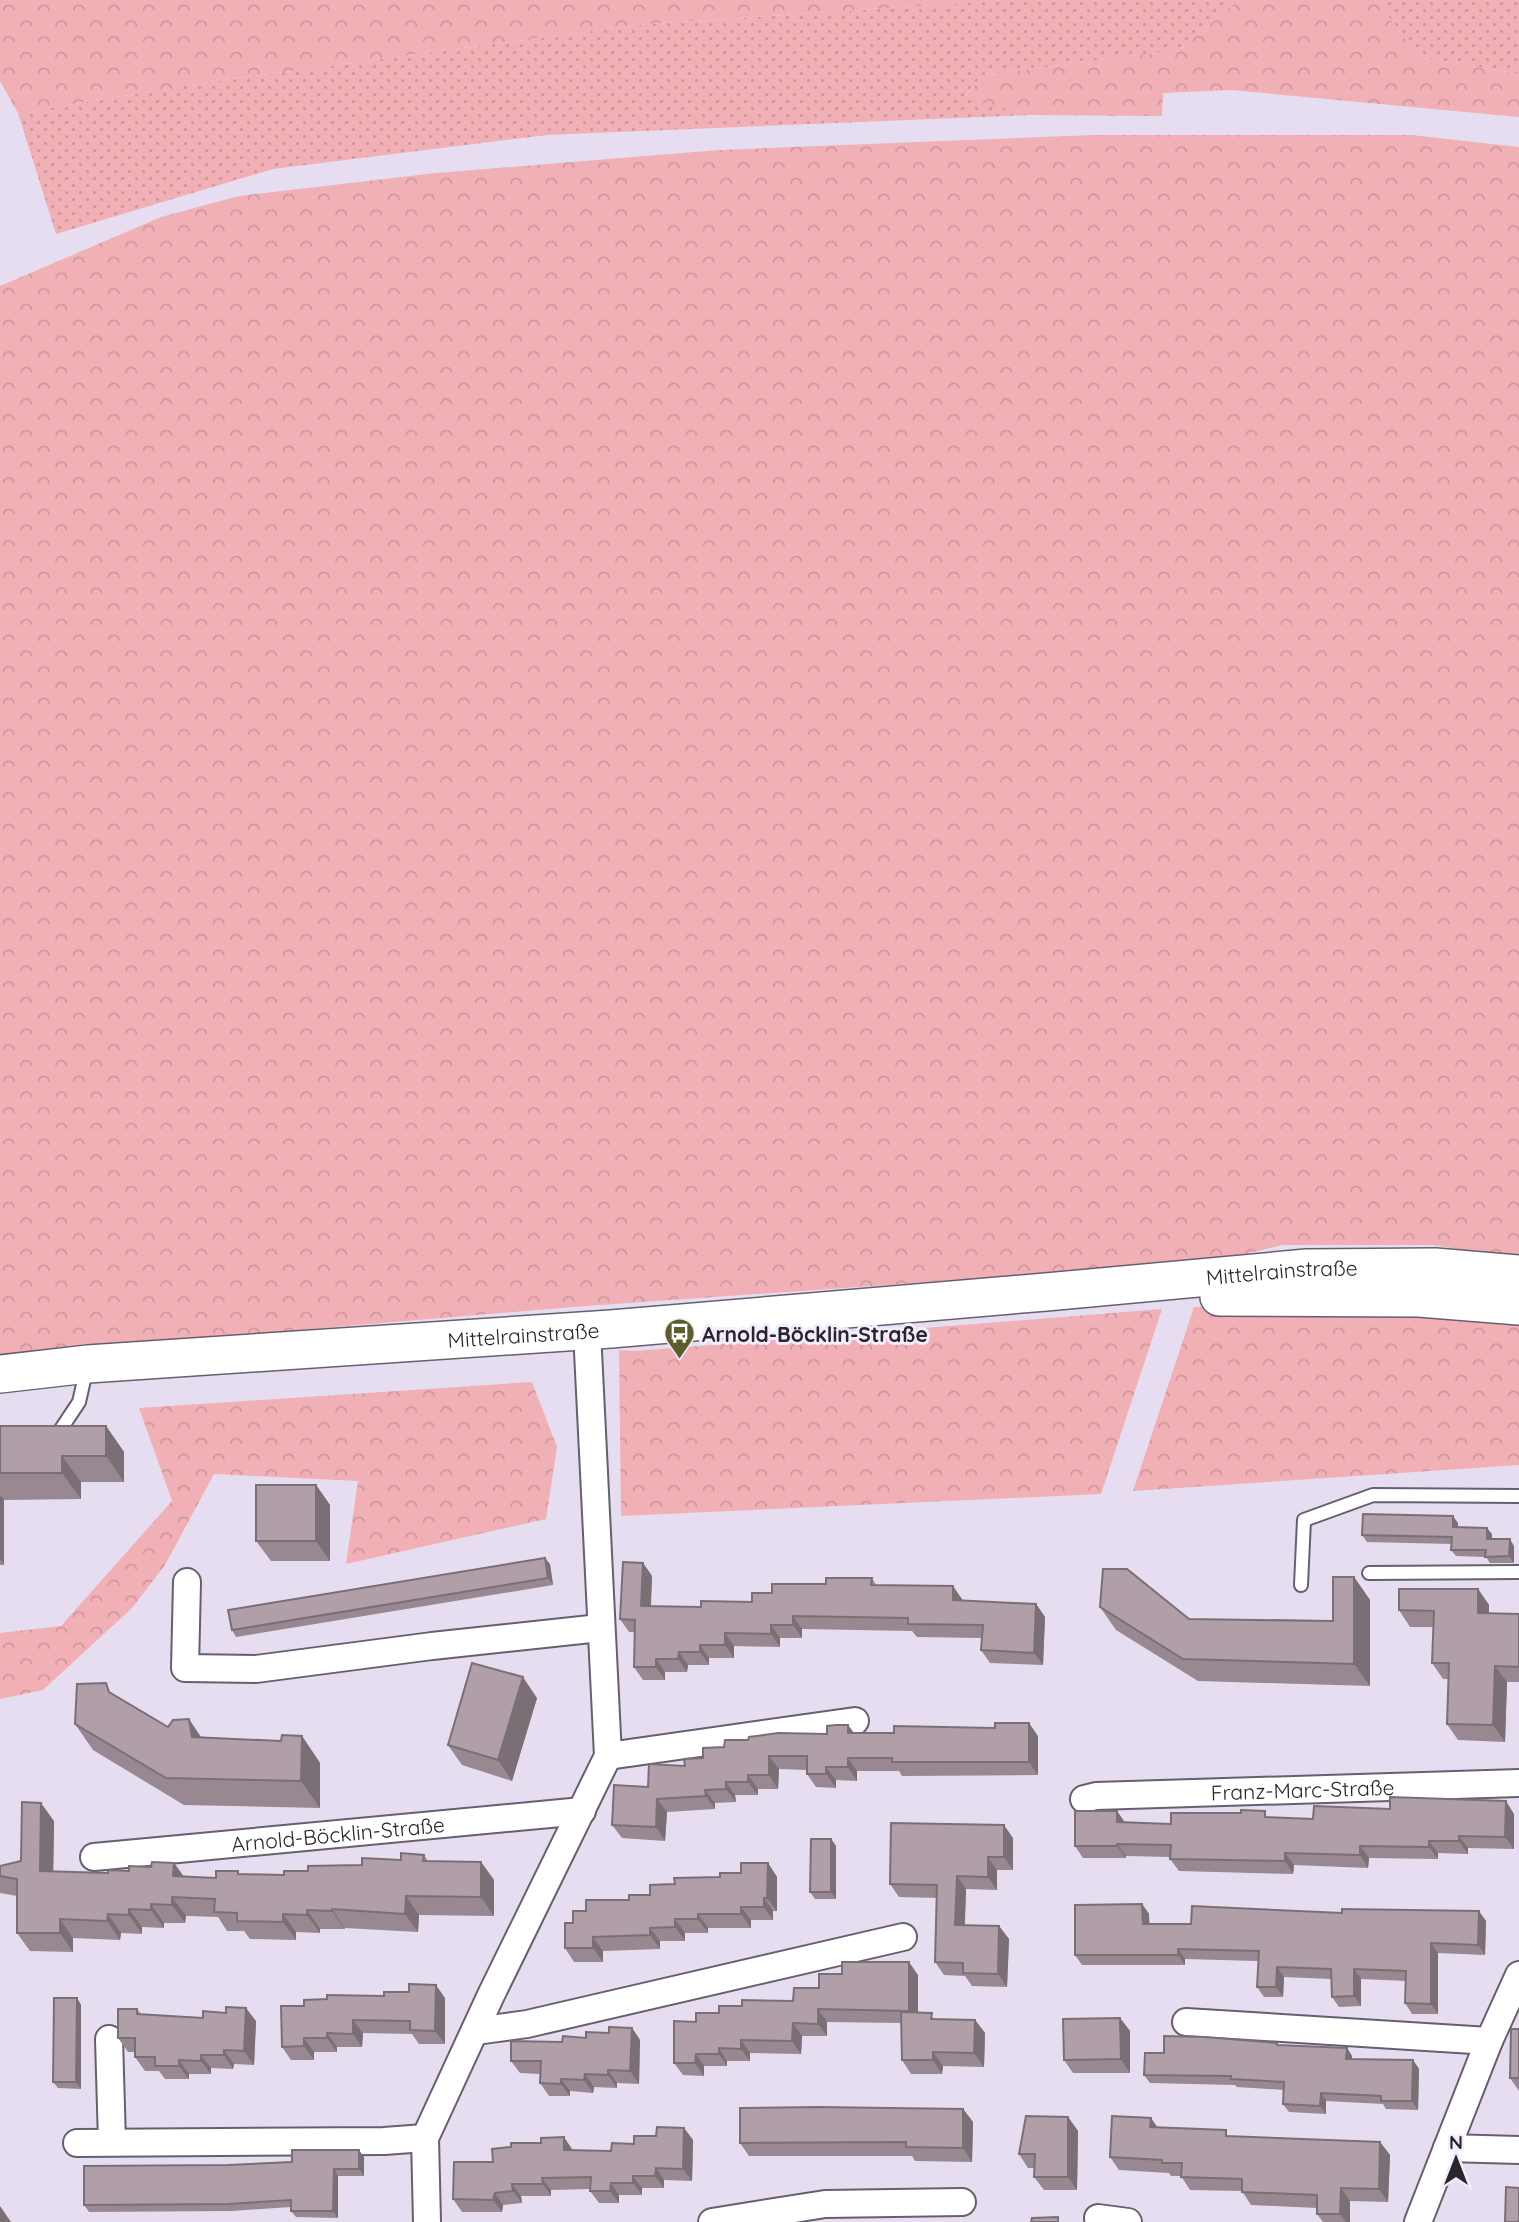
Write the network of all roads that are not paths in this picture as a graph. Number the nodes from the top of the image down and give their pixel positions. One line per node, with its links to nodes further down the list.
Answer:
1 (1519, 1274): 2 (street, Mittelrainstraße)
2 (1046, 1292): 3 (street, Mittelrainstraße); 4 (street, Mittelrainstraße)
3 (1519, 1306)
4 (587, 1331): 5 (street, Mittelrainstraße); 13 (street)
5 (88, 1364): 6 (street, Mittelrainstraße); 7 (lane)
6 (0, 1374)
7 (45, 1436)
8 (1519, 1496): 12 (lane)
9 (1519, 1572): 10 (lane)
10 (1369, 1573)
11 (187, 1582): 13 (street)
12 (1301, 1585)
13 (600, 1628): 15 (street)
14 (855, 1721): 15 (street)
15 (608, 1756): 18 (street)
16 (1519, 1783): 17 (street, Franz-Marc-Straße)
17 (1084, 1799)
18 (582, 1811): 19 (street, Arnold-Böcklin-Straße); 23 (street)
19 (94, 1857)
20 (903, 1937): 23 (street)
21 (1519, 1975): 25 (street)
22 (1186, 2022): 25 (street)
23 (475, 2031): 26 (street)
24 (109, 2039): 27 (street)
25 (1489, 2041): 29 (street)
26 (425, 2138): 27 (street); 33 (street)
27 (112, 2142): 28 (street)
28 (78, 2143)
29 (1447, 2148): 30 (street); 36 (street)
30 (1519, 2150)
31 (962, 2202): 34 (street)
32 (1098, 2218): 35 (street)
33 (427, 2222)
34 (712, 2222)
35 (1128, 2222)
36 (1418, 2222)

